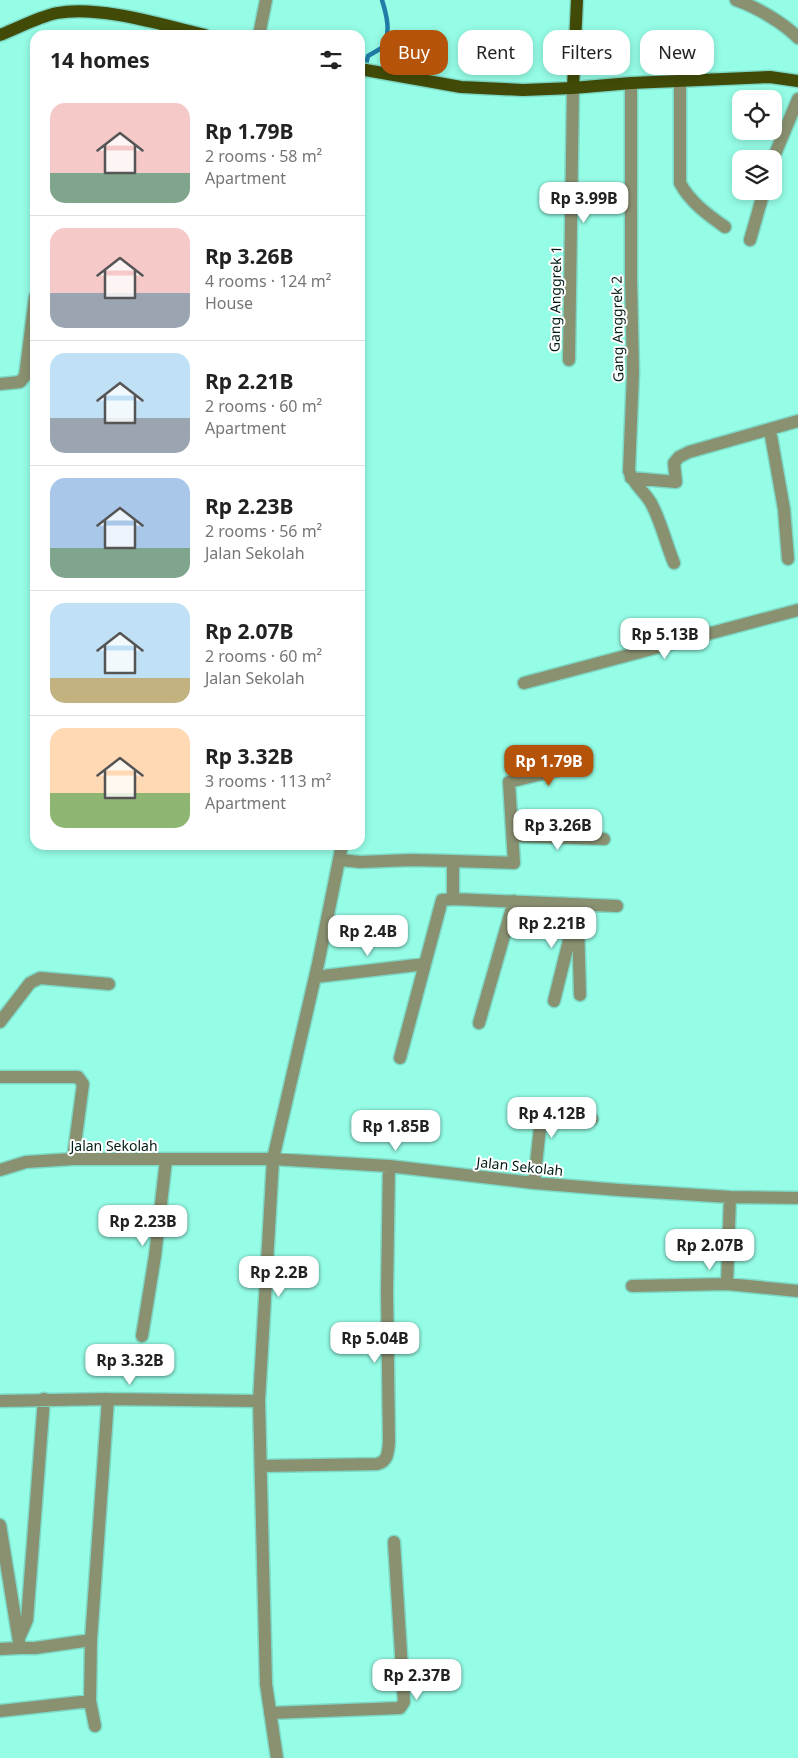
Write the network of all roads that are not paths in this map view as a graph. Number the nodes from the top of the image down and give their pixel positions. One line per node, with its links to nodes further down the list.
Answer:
1 (266, 0): 5 (street)
2 (577, 0): 12 (main road)
3 (745, 1): 7 (street)
4 (182, 30): 6 (main road)
5 (260, 30)
6 (0, 35)
7 (798, 38)
8 (365, 70): 12 (main road)
9 (680, 80): 10 (main road); 11 (main road); 16 (street)
10 (798, 81)
11 (631, 83): 12 (main road); 23 (street, Gang Anggrek 2)
12 (573, 88): 19 (street, Gang Anggrek 1)
13 (798, 100): 14 (street)
14 (777, 150)
15 (761, 200): 17 (street)
16 (725, 227)
17 (750, 240)
18 (30, 336): 20 (street)
19 (569, 360)
20 (0, 384)
21 (798, 421): 22 (street)
22 (770, 430): 23 (street); 24 (street)
23 (631, 478): 25 (street)
24 (788, 559)
25 (674, 563)
26 (798, 610): 27 (street)
27 (524, 683)
28 (583, 764): 29 (street)
29 (513, 836): 30 (street); 33 (street)
30 (604, 839)
31 (342, 850): 32 (street)
32 (341, 860): 33 (street); 39 (street)
33 (452, 861): 34 (street)
34 (453, 899): 35 (street); 38 (street)
35 (514, 901): 36 (street); 44 (street)
36 (578, 904): 37 (street); 41 (street); 42 (street)
37 (617, 906)
38 (425, 964): 39 (street); 45 (street)
39 (315, 977): 49 (street)
40 (109, 984): 43 (street)
41 (580, 995)
42 (554, 1001)
43 (0, 1022)
44 (479, 1023)
45 (400, 1058)
46 (0, 1077): 48 (street)
47 (592, 1119): 53 (street)
48 (73, 1159): 50 (street, Jalan Sekolah); 52 (street, Jalan Sekolah)
49 (273, 1159): 50 (street, Jalan Sekolah); 51 (street, Jalan Sekolah); 63 (street)
50 (166, 1160): 59 (street)
51 (390, 1166): 53 (street, Jalan Sekolah); 64 (street)
52 (0, 1170)
53 (534, 1183): 54 (street, Jalan Sekolah)
54 (730, 1197): 55 (street, Jalan Sekolah); 56 (street)
55 (798, 1198)
56 (727, 1284): 57 (street); 58 (street)
57 (632, 1286)
58 (798, 1291)
59 (142, 1336)
60 (44, 1399): 61 (street); 62 (street); 68 (street)
61 (108, 1399): 63 (street); 67 (street)
62 (0, 1401)
63 (259, 1401): 64 (street)
64 (262, 1466): 72 (street)
65 (0, 1525): 68 (street)
66 (394, 1542): 72 (street)
67 (91, 1640): 68 (street); 70 (street)
68 (20, 1643): 69 (street)
69 (0, 1649)
70 (90, 1701): 71 (street); 73 (street)
71 (0, 1711)
72 (270, 1713): 74 (street)
73 (95, 1726)
74 (277, 1758)

